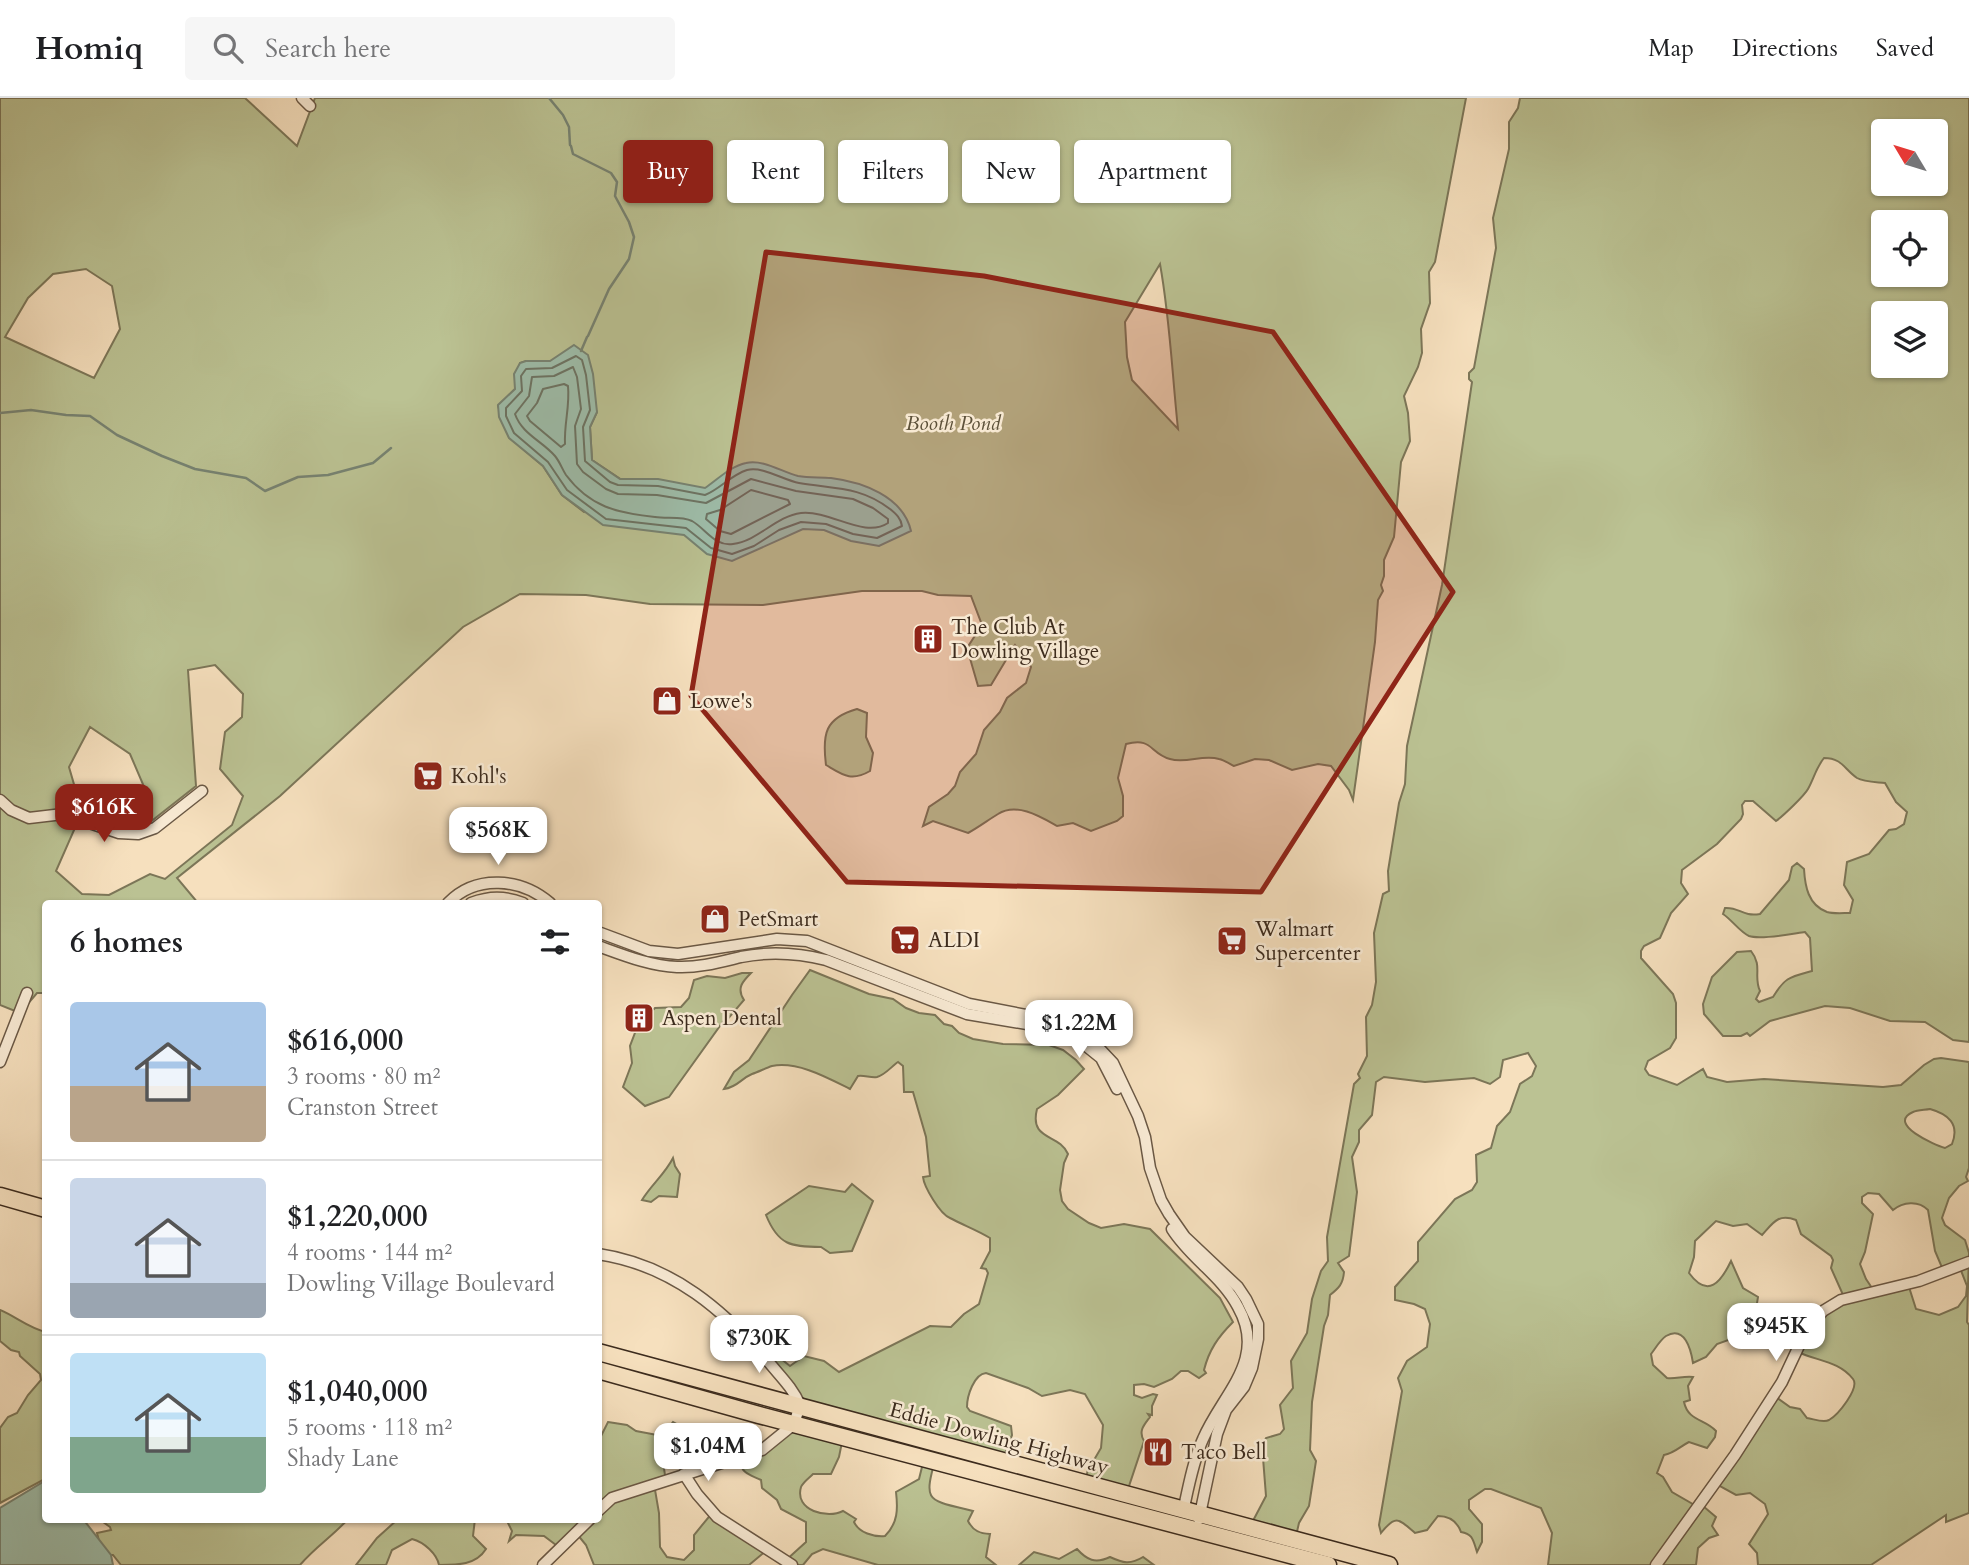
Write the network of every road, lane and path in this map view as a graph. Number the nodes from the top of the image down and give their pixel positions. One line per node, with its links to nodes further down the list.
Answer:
1 (201, 791): 2 (street)
2 (0, 800)
3 (453, 900): 6 (street)
4 (478, 900): 5 (street)
5 (514, 900)
6 (546, 900)
7 (602, 933): 20 (street)
8 (602, 947): 19 (street)
9 (27, 993): 10 (street)
10 (0, 1062)
11 (0, 1196): 12 (main road)
12 (42, 1208)
13 (602, 1255): 17 (street)
14 (1969, 1262): 32 (street)
15 (602, 1353): 17 (main road, Eddie Dowling Highway)
16 (602, 1371): 18 (main road, Eddie Dowling Highway)
17 (800, 1405): 18 (street); 23 (main road, Eddie Dowling Highway)
18 (794, 1424): 21 (street); 26 (main road, Eddie Dowling Highway)
19 (1206, 1432): 20 (street); 23 (street)
20 (1217, 1434): 24 (street)
21 (684, 1474): 22 (street); 29 (street)
22 (602, 1507)
23 (1184, 1509): 24 (main road, Eddie Dowling Highway); 26 (street)
24 (1200, 1514): 27 (street); 31 (main road, Eddie Dowling Highway)
25 (586, 1523): 28 (street)
26 (1181, 1527): 27 (main road, Eddie Dowling Highway)
27 (1198, 1531): 30 (main road, Eddie Dowling Highway)
28 (543, 1565)
29 (792, 1565)
30 (1328, 1565)
31 (1389, 1565)
32 (1656, 1565)

